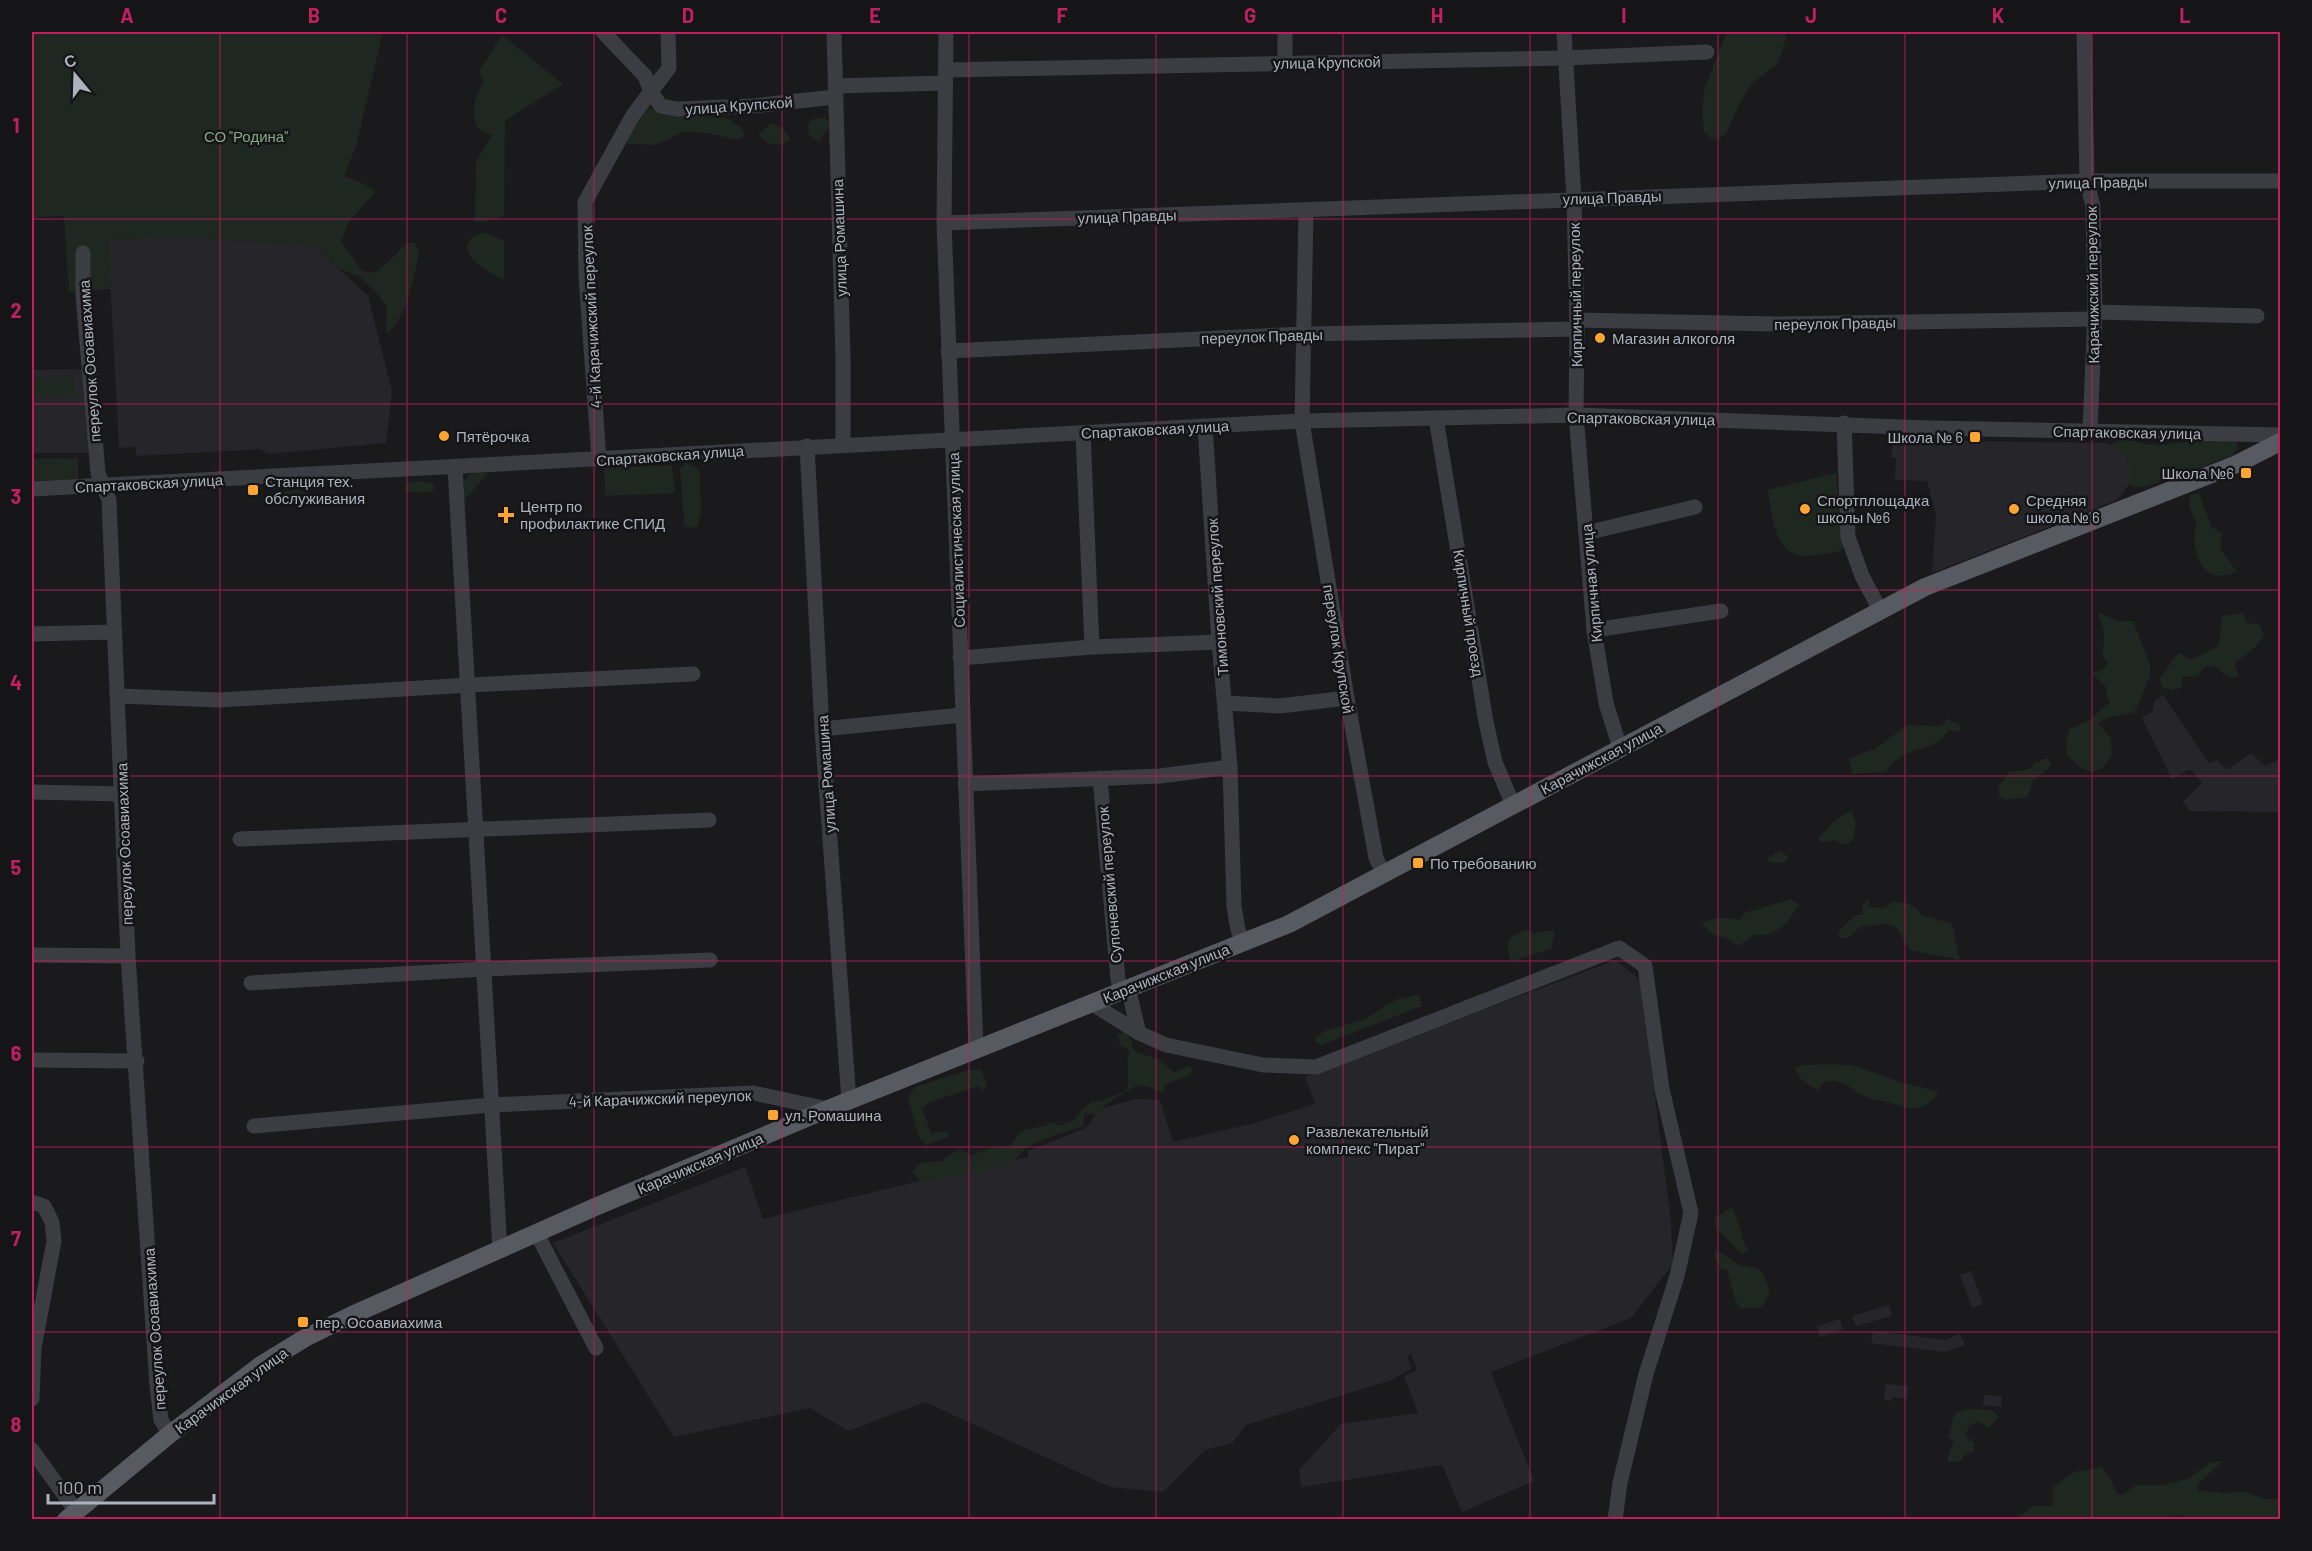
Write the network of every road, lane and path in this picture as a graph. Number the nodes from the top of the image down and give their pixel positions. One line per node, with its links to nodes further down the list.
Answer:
1 (603, 32): 13 (street)
2 (668, 32): 13 (street, 4-й Карачижский переулок)
3 (834, 32): 12 (street, улица Ромашина)
4 (946, 32): 11 (street, Социалистическая улица)
5 (1285, 32): 10 (street)
6 (1564, 32): 9 (street, Кирпичный переулок)
7 (2084, 32): 14 (street, Карачижский переулок)
8 (1707, 52): 9 (street, улица Крупской)
9 (1565, 58): 10 (street, улица Крупской); 16 (street, Кирпичный переулок)
10 (1285, 63): 11 (street, улица Крупской)
11 (946, 76): 12 (street, улица Крупской); 18 (street, Социалистическая улица)
12 (835, 91): 13 (street, улица Крупской); 35 (street, улица Ромашина)
13 (651, 92): 37 (street, 4-й Карачижский переулок)
14 (2086, 181): 15 (street, улица Правды); 16 (street, улица Правды); 20 (street, Карачижский переулок)
15 (2280, 181)
16 (1574, 199): 17 (street, улица Правды); 22 (street, Кирпичный переулок)
17 (1306, 210): 18 (street, улица Правды); 23 (street, переулок Крупской)
18 (944, 223): 24 (street, Социалистическая улица)
19 (83, 253): 39 (street, переулок Осоавиахима)
20 (2094, 316): 21 (street, переулок Правды); 22 (street, переулок Правды); 30 (street, Карачижский переулок)
21 (2257, 316)
22 (1577, 324): 23 (street, переулок Правды); 25 (street, Кирпичный переулок)
23 (1304, 334): 24 (street, переулок Правды); 27 (street, переулок Крупской)
24 (948, 351): 33 (street, Социалистическая улица)
25 (1576, 416): 26 (street, Спартаковская улица); 28 (street, Спартаковская улица); 42 (street, Кирпичная улица)
26 (1436, 418): 27 (street, Спартаковская улица); 64 (street, Кирпичный проезд)
27 (1302, 421): 29 (street, Спартаковская улица); 54 (street, переулок Крупской)
28 (1844, 423): 30 (street, Спартаковская улица); 43 (street)
29 (1205, 426): 31 (street, Спартаковская улица); 48 (street, Тимоновский переулок)
30 (2090, 430): 32 (street, Спартаковская улица)
31 (1083, 433): 33 (street, Спартаковская улица); 49 (street)
32 (2280, 435)
33 (952, 439): 35 (street, Спартаковская улица); 50 (street, Социалистическая улица)
34 (2280, 442): 43 (main road, Карачижская улица)
35 (843, 445): 36 (street, Спартаковская улица)
36 (807, 446): 37 (street, Спартаковская улица); 57 (street, улица Ромашина)
37 (599, 459): 38 (street, Спартаковская улица)
38 (455, 468): 39 (street, Спартаковская улица); 52 (street)
39 (104, 485): 40 (street, Спартаковская улица); 46 (street, переулок Осоавиахима)
40 (32, 489)
41 (1695, 507): 42 (street)
42 (1586, 533): 45 (street, Кирпичная улица)
43 (1880, 610): 58 (main road, Карачижская улица)
44 (1721, 611): 45 (street)
45 (1594, 630): 58 (street, Кирпичная улица)
46 (115, 632): 47 (street); 53 (street, переулок Осоавиахима)
47 (32, 634)
48 (1219, 642): 49 (street); 55 (street, Тимоновский переулок)
49 (1092, 647): 50 (street)
50 (960, 658): 56 (street, Социалистическая улица)
51 (693, 675): 52 (street)
52 (470, 685): 53 (street); 66 (street)
53 (118, 696): 63 (street, переулок Осоавиахима)
54 (1347, 698): 55 (street); 68 (street, переулок Крупской)
55 (1225, 704): 59 (street, Тимоновский переулок)
56 (962, 715): 57 (street); 61 (street, Социалистическая улица)
57 (822, 729): 81 (street, улица Ромашина)
58 (1620, 748): 64 (main road, Карачижская улица)
59 (1230, 767): 60 (street); 69 (street, Тимоновский переулок)
60 (1100, 778): 61 (street); 75 (street, Супоневский переулок)
61 (965, 784): 78 (street, Социалистическая улица)
62 (32, 792): 63 (street)
63 (122, 794): 71 (street, переулок Осоавиахима)
64 (1513, 805): 68 (main road, Карачижская улица)
65 (709, 820): 66 (street)
66 (477, 830): 67 (street); 73 (street)
67 (240, 839)
68 (1384, 874): 69 (main road, Карачижская улица)
69 (1243, 942): 75 (main road, Карачижская улица)
70 (32, 955): 71 (street)
71 (128, 956): 80 (street, переулок Осоавиахима)
72 (710, 960): 73 (street)
73 (484, 969): 74 (street); 82 (street)
74 (251, 983)
75 (1125, 990): 76 (main road, Карачижская улица); 77 (street, Супоневский переулок)
76 (1091, 1003): 77 (street); 78 (main road, Карачижская улица)
77 (1139, 1033): 93 (street)
78 (976, 1048): 81 (main road, Карачижская улица)
79 (32, 1059): 80 (street)
80 (137, 1061): 90 (street, переулок Осоавиахима)
81 (849, 1101): 83 (main road, Карачижская улица)
82 (491, 1105): 83 (street, 4-й Карачижский переулок); 84 (street, 4-й Карачижский переулок); 87 (street)
83 (828, 1109): 86 (main road, Карачижская улица)
84 (254, 1126)
85 (32, 1202): 89 (street)
86 (537, 1234): 87 (main road, Карачижская улица); 88 (street)
87 (500, 1251): 90 (main road, Карачижская улица)
88 (596, 1348)
89 (32, 1399)
90 (170, 1434): 92 (main road, Карачижская улица)
91 (32, 1450): 92 (street)
92 (71, 1515)
93 (1615, 1520)

